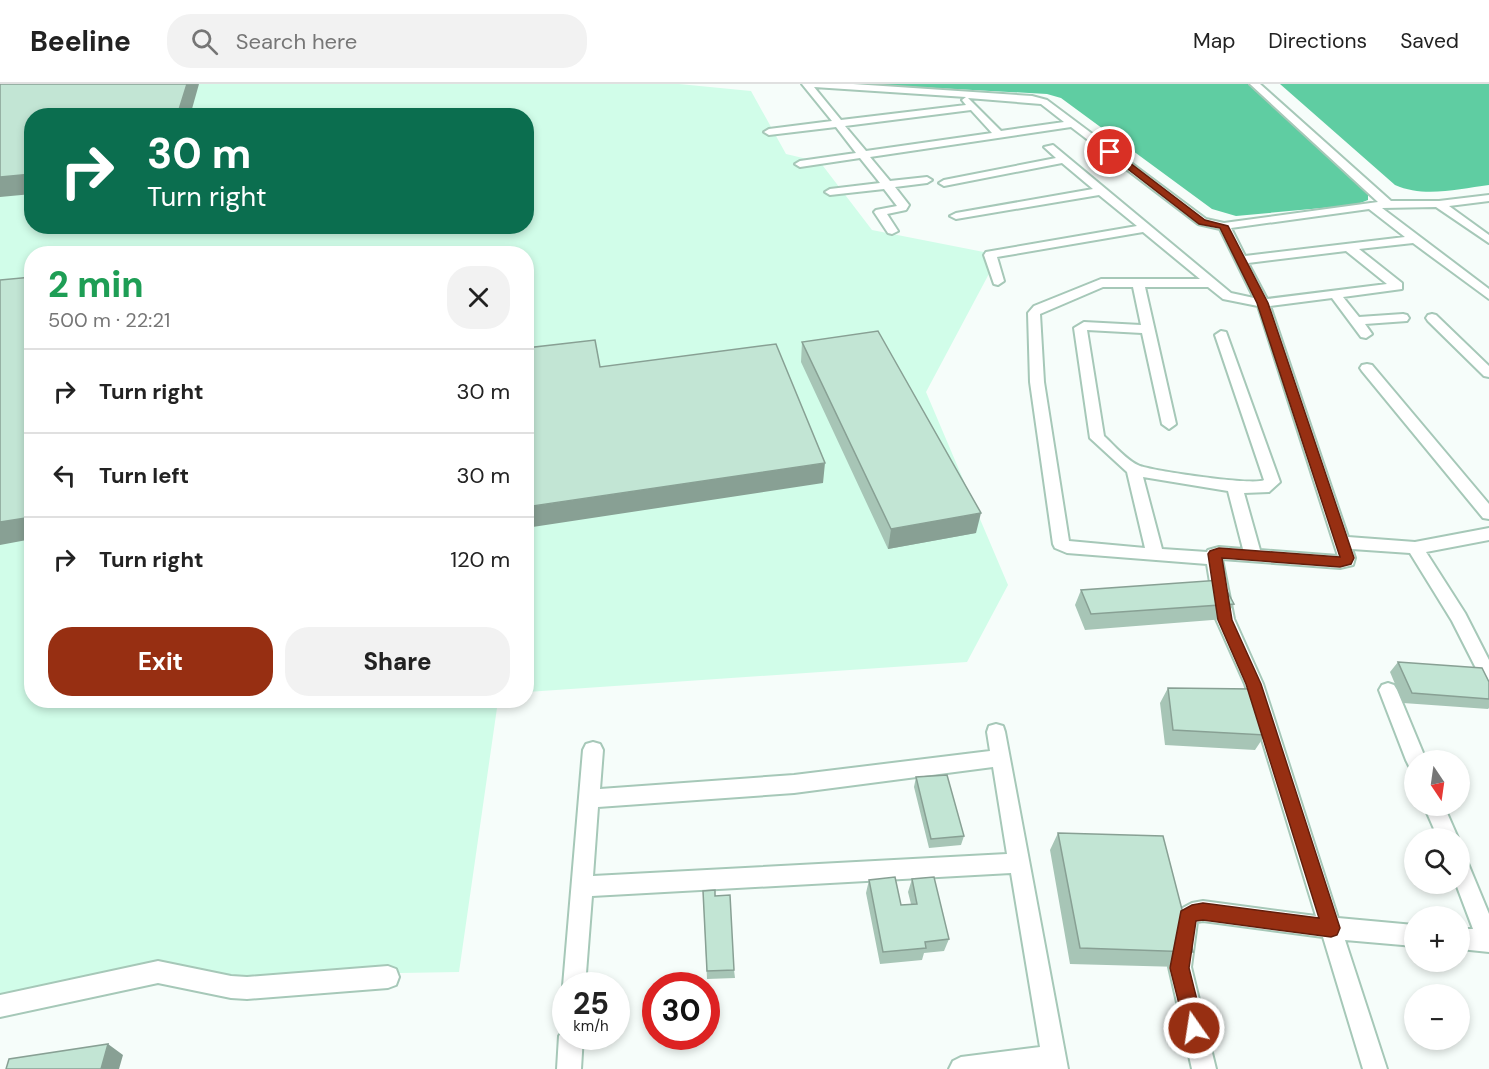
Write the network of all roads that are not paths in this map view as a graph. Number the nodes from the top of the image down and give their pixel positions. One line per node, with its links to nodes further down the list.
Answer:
1 (810, 84): 3 (street); 5 (street)
2 (1255, 84): 21 (street)
3 (963, 95): 4 (street); 6 (street)
4 (973, 107): 5 (street); 8 (street)
5 (839, 124): 7 (street); 10 (street)
6 (1073, 124): 8 (street); 25 (street)
7 (769, 132)
8 (999, 135): 10 (street)
9 (1048, 147): 11 (street)
10 (864, 155): 12 (street); 15 (street)
11 (1064, 160): 14 (street); 16 (street)
12 (800, 164)
13 (927, 180): 15 (street)
14 (944, 183)
15 (887, 184): 17 (street); 27 (street)
16 (1101, 191): 24 (street); 26 (street)
17 (830, 192)
18 (1489, 198): 19 (street)
19 (1470, 200): 20 (street); 23 (street)
20 (1439, 204): 21 (street); 29 (street)
21 (1388, 205): 22 (street)
22 (1372, 206): 25 (street); 28 (street)
23 (1489, 211)
24 (956, 216)
25 (1224, 226): 31 (street)
26 (1145, 228): 32 (street); 34 (street)
27 (892, 231)
28 (1415, 239): 30 (street); 36 (street)
29 (1489, 240)
30 (1349, 247): 31 (street); 35 (street)
31 (1240, 260): 37 (street)
32 (998, 281)
33 (1138, 283): 34 (street); 41 (street); 55 (street)
34 (1210, 283): 37 (street)
35 (1335, 294): 37 (street); 40 (street)
36 (1489, 294)
37 (1263, 303): 53 (street)
38 (1403, 318): 40 (street)
39 (1432, 318): 45 (street)
40 (1356, 321): 42 (street)
41 (1149, 329): 48 (street); 49 (street)
42 (1366, 334)
43 (1221, 335): 50 (street)
44 (1489, 352): 45 (street)
45 (1470, 354): 47 (street)
46 (1367, 368): 51 (street)
47 (1489, 373)
48 (1169, 424)
49 (1134, 470): 50 (street); 55 (street)
50 (1237, 487): 56 (street)
51 (1489, 514)
52 (1489, 534): 54 (street)
53 (1342, 542): 54 (street); 56 (street)
54 (1415, 548): 58 (street)
55 (1155, 554): 57 (street)
56 (1253, 555): 57 (street)
57 (1214, 559): 68 (street)
58 (1489, 677)
59 (1388, 690): 62 (street)
60 (996, 732): 63 (street)
61 (593, 750): 64 (street)
62 (1412, 750)
63 (1001, 758): 64 (street); 65 (street)
64 (589, 799): 66 (street)
65 (1021, 863): 66 (street); 76 (street)
66 (581, 887): 72 (street)
67 (1470, 893): 71 (street)
68 (1331, 928): 69 (street); 79 (street); 80 (street)
69 (1404, 934)
70 (1470, 940): 71 (street)
71 (1489, 941)
72 (575, 972)
73 (388, 977): 74 (street)
74 (0, 1006)
75 (570, 1050): 77 (street)
76 (1056, 1063): 78 (street)
77 (569, 1069)
78 (961, 1069)
79 (1204, 1069)
80 (1375, 1069)

